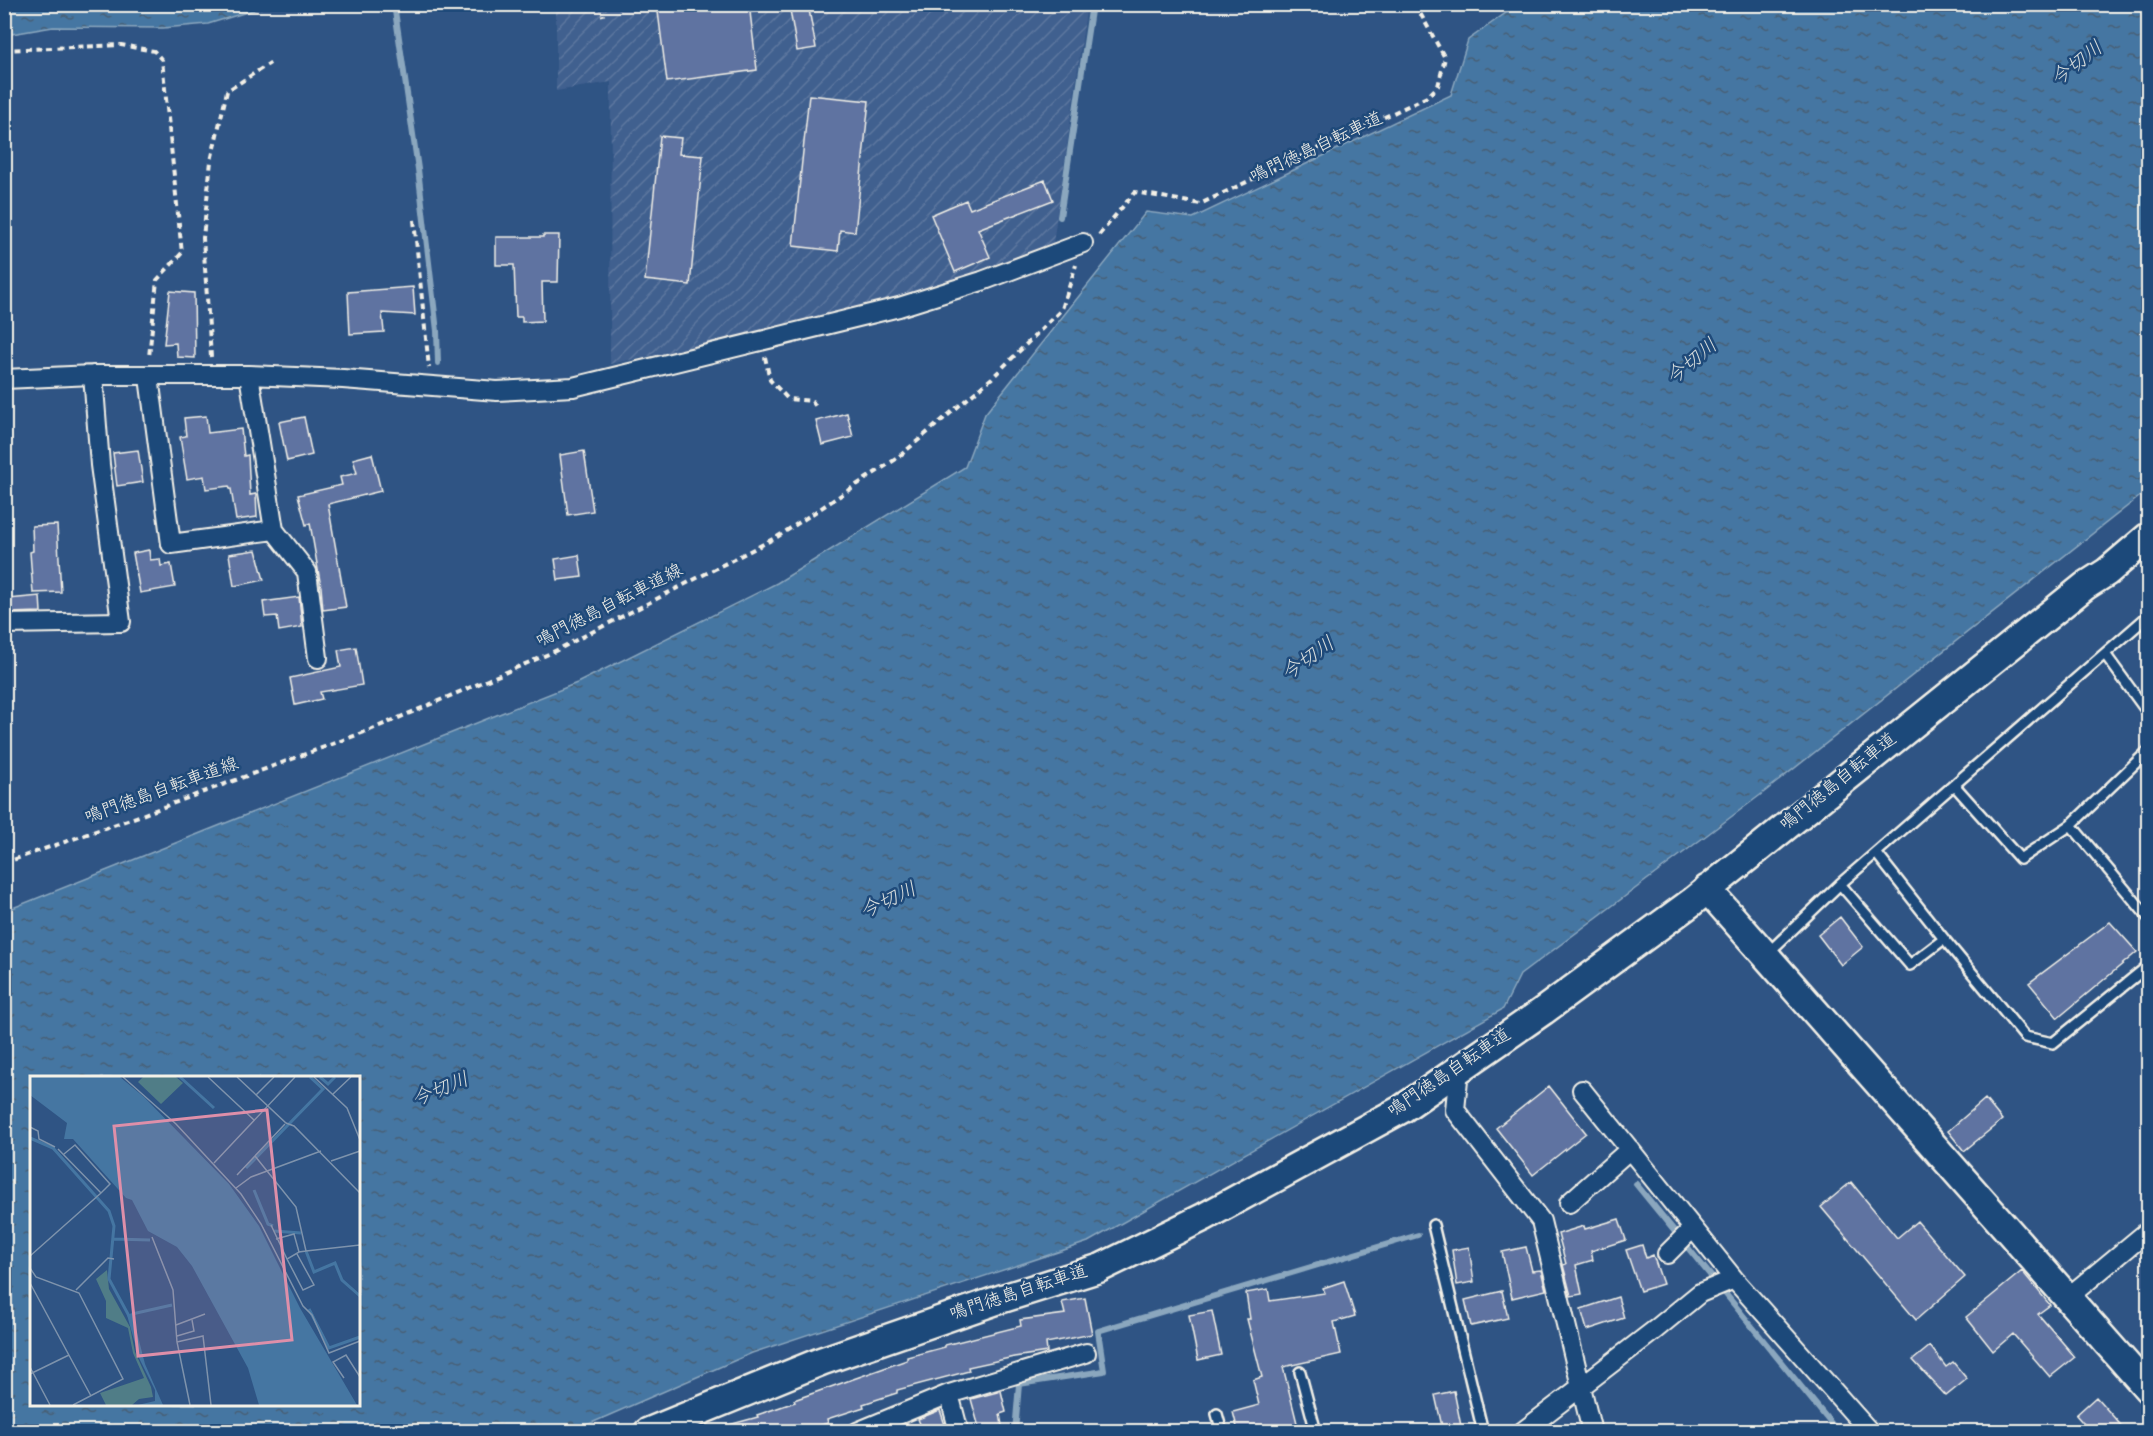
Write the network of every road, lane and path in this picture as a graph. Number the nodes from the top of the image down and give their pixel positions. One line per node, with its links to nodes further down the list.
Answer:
1 (600, 4): 3 (path)
2 (1415, 4): 7 (path, 鳴門徳島自転車道)
3 (603, 16)
4 (4, 50): 11 (path)
5 (270, 63): 12 (path)
6 (414, 220): 14 (path)
7 (1083, 243): 8 (street); 27 (path, 鳴門徳島自転車道線)
8 (762, 341): 14 (street); 15 (path)
9 (93, 375): 11 (street); 13 (street); 19 (street)
10 (249, 375): 12 (street); 14 (street); 16 (street)
11 (149, 376): 12 (street); 16 (street)
12 (212, 376)
13 (4, 379)
14 (430, 386)
15 (817, 408)
16 (274, 530): 21 (street)
17 (2148, 537): 29 (main road, 鳴門徳島自転車道)
18 (2148, 616): 20 (lane)
19 (4, 624)
20 (2105, 654): 22 (lane); 24 (lane)
21 (318, 658)
22 (2148, 712)
23 (2148, 751): 25 (lane)
24 (1954, 785): 25 (lane); 26 (lane)
25 (2071, 825): 30 (lane)
26 (1876, 853): 28 (lane); 31 (lane)
27 (4, 863)
28 (1840, 884): 31 (lane); 32 (lane)
29 (1707, 889): 32 (main road); 34 (main road, 鳴門徳島自転車道)
30 (2148, 917)
31 (1944, 939): 33 (lane)
32 (1766, 955): 43 (main road)
33 (2148, 966)
34 (1459, 1069): 46 (street); 50 (main road, 鳴門徳島自転車道)
35 (1582, 1090): 36 (street)
36 (1630, 1149): 37 (street); 39 (street)
37 (1569, 1203)
38 (1433, 1225): 55 (lane)
39 (1693, 1228): 41 (street); 42 (street)
40 (2148, 1231): 43 (street)
41 (1667, 1254)
42 (1734, 1279): 46 (street); 58 (street)
43 (2067, 1298): 47 (main road)
44 (1086, 1353): 48 (street)
45 (1300, 1372): 54 (lane)
46 (1582, 1387): 56 (street); 57 (street)
47 (2148, 1389)
48 (949, 1394): 51 (street); 52 (street)
49 (1217, 1414): 53 (lane)
50 (648, 1431)
51 (857, 1431)
52 (959, 1431)
53 (1222, 1431)
54 (1316, 1431)
55 (1483, 1431)
56 (1522, 1431)
57 (1592, 1431)
58 (1870, 1431)

